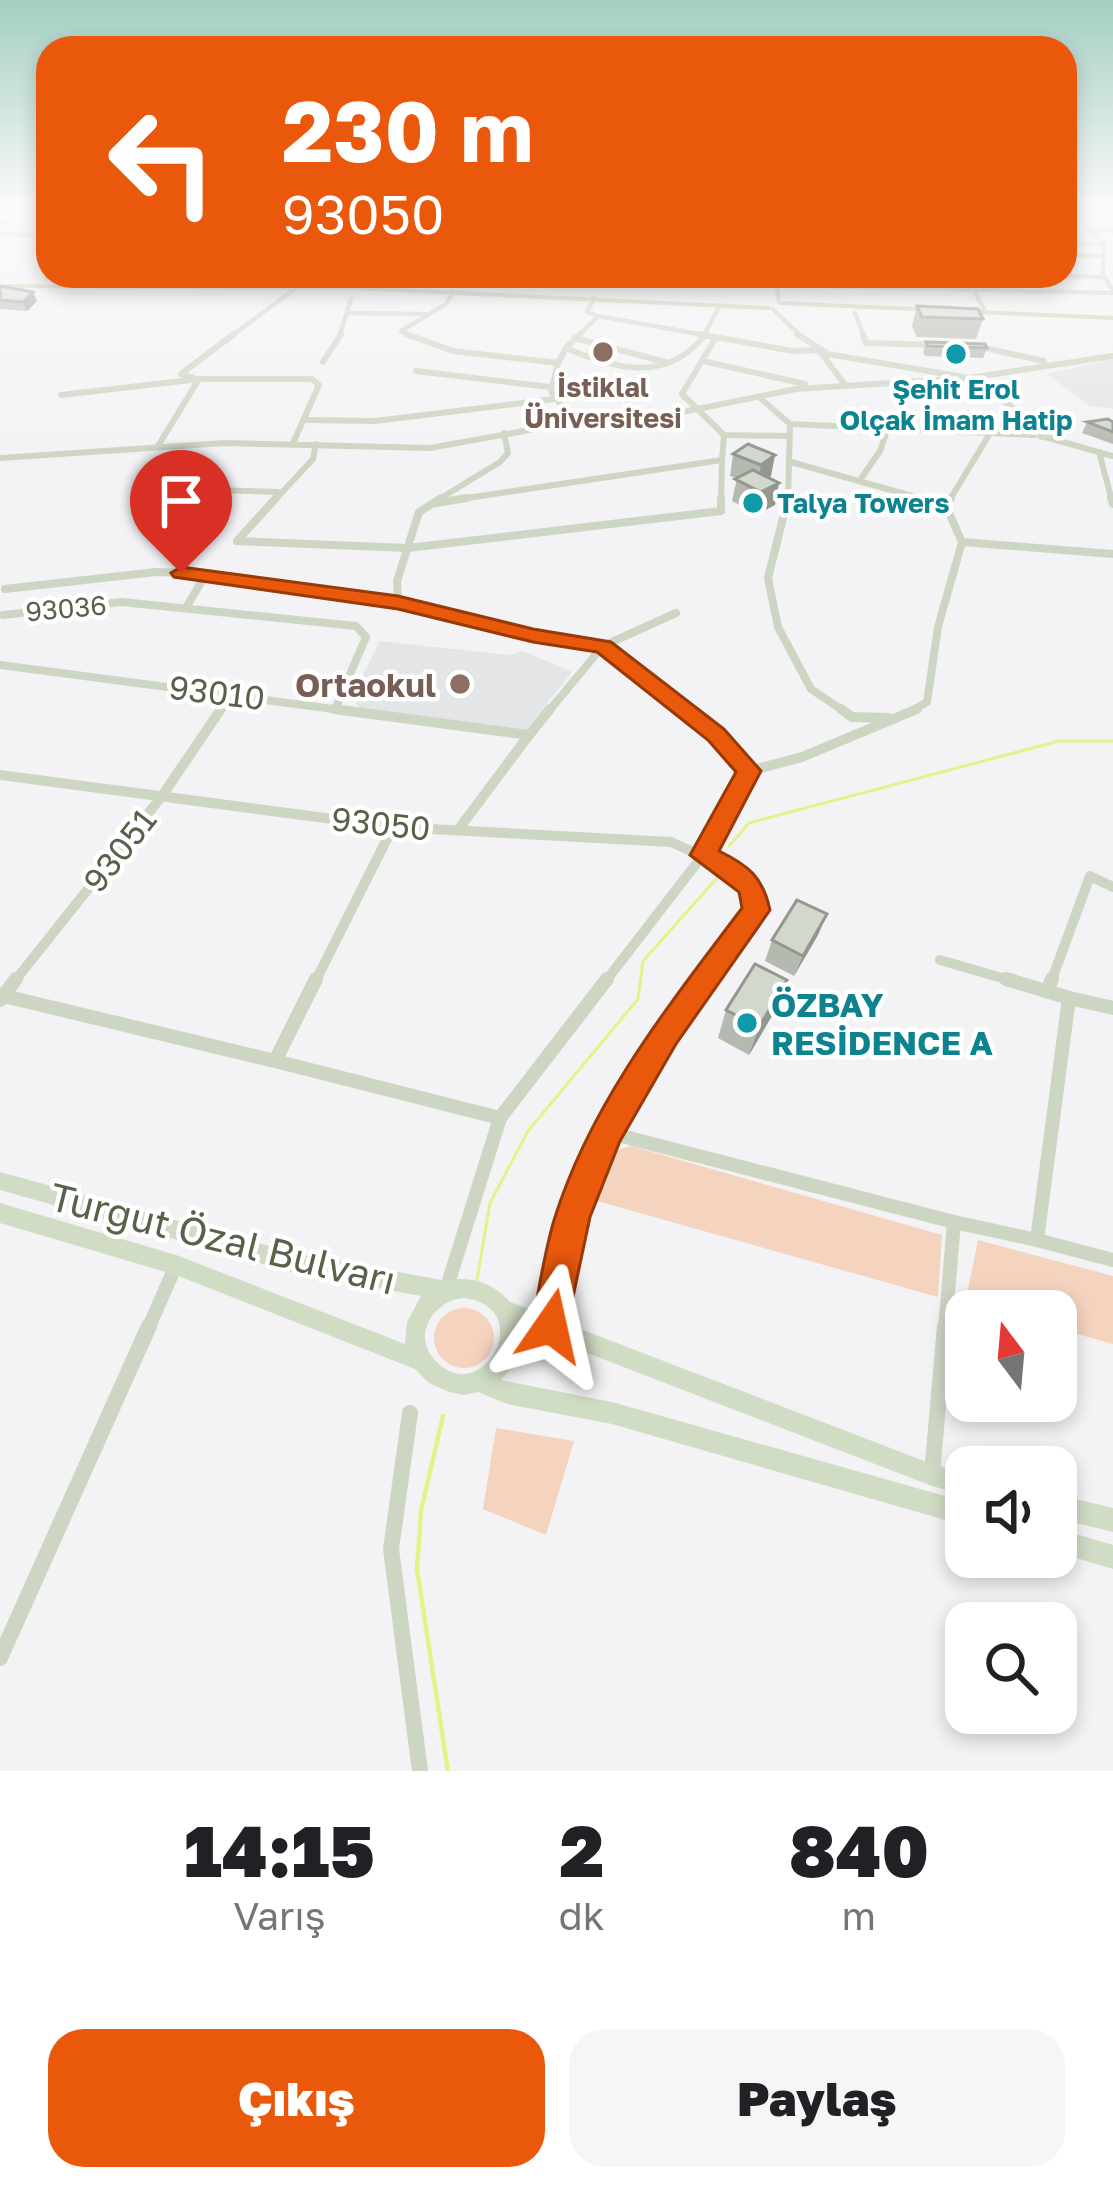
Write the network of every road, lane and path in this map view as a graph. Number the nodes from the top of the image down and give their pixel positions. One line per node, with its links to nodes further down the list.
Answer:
1 (292, 290): 39 (street)
2 (392, 290): 7 (main road)
3 (543, 290): 13 (main road)
4 (777, 290): 13 (street)
5 (977, 290): 14 (street)
6 (1049, 290): 8 (street)
7 (453, 292): 9 (main road); 17 (street)
8 (1113, 292)
9 (594, 298): 11 (main road); 18 (street)
10 (351, 299): 15 (street)
11 (641, 301): 12 (main road); 20 (street)
12 (720, 305): 13 (main road); 22 (street)
13 (776, 306): 14 (main road); 16 (main road); 27 (street)
14 (985, 311): 19 (main road)
15 (348, 313): 17 (street); 30 (street)
16 (855, 313): 19 (main road); 23 (street)
17 (428, 314): 31 (street)
18 (598, 316): 20 (street); 21 (street)
19 (1113, 321)
20 (635, 326): 22 (street)
21 (575, 338): 26 (street); 32 (street)
22 (712, 338): 27 (street); 29 (street); 32 (street)
23 (866, 343): 24 (street); 33 (street)
24 (948, 346)
25 (968, 346): 34 (street)
26 (566, 348): 31 (street); 32 (street)
27 (818, 350): 33 (street); 41 (street)
28 (1113, 356): 34 (street)
29 (703, 361): 37 (street); 48 (street)
30 (323, 362)
31 (558, 363): 42 (street)
32 (668, 363)
33 (877, 363): 35 (street)
34 (1055, 363): 38 (street)
35 (896, 365): 38 (street); 40 (street)
36 (416, 370): 42 (street)
37 (764, 375): 43 (street); 44 (street)
38 (969, 378): 40 (street); 49 (street)
39 (199, 380): 45 (street); 50 (street); 61 (street)
40 (904, 382): 41 (street)
41 (845, 386): 43 (street)
42 (550, 387): 47 (street)
43 (818, 388): 44 (street)
44 (779, 392): 46 (street)
45 (61, 395)
46 (759, 397): 48 (street); 52 (street)
47 (554, 400): 50 (street); 51 (street)
48 (697, 410): 51 (street); 57 (street)
49 (1016, 410): 55 (street); 55 (street)
50 (306, 420): 59 (street)
51 (574, 422): 56 (street)
52 (790, 424): 53 (street); 58 (street)
53 (887, 430): 54 (street); 67 (street)
54 (996, 430): 55 (street); 72 (street)
55 (1042, 432): 62 (street)
56 (504, 434): 60 (street); 70 (street)
57 (724, 435): 58 (street); 65 (street)
58 (788, 436): 66 (street)
59 (293, 442): 60 (street); 61 (street)
60 (316, 444): 69 (street)
61 (158, 446): 64 (street)
62 (1099, 452): 63 (street); 71 (street)
63 (1113, 456)
64 (0, 458)
65 (722, 460): 70 (street); 74 (street)
66 (790, 462): 67 (street); 86 (street)
67 (860, 480): 72 (street)
68 (141, 488): 69 (street)
69 (279, 492): 74 (street)
70 (436, 503): 74 (street)
71 (1113, 504)
72 (946, 506): 73 (street)
73 (962, 542): 75 (street); 86 (street)
74 (408, 548): 78 (street)
75 (1113, 554)
76 (206, 574): 77 (street); 78 (street); 79 (street)
77 (3, 589): 81 (street, 93036)
78 (398, 602): 82 (street)
79 (187, 606): 81 (street, 93036); 85 (street, 93036)
80 (676, 613): 82 (street)
81 (1, 617)
82 (603, 646): 87 (street); 88 (street)
83 (0, 665): 84 (street, 93010)
84 (231, 694): 85 (street, 93010); 90 (street, 93051)
85 (336, 707): 87 (street, 93010)
86 (891, 718): 88 (street)
87 (530, 735): 92 (street)
88 (749, 771): 93 (street)
89 (0, 776): 90 (street, 93050)
90 (162, 796): 91 (street, 93050); 97 (street, 93051)
91 (393, 827): 92 (street, 93050); 100 (street)
92 (458, 830): 93 (street, 93050)
93 (703, 855): 101 (street); 102 (street, 93050)
94 (1113, 887): 96 (street)
95 (940, 960): 96 (street)
96 (1047, 992): 98 (street)
97 (1, 997): 100 (street)
98 (1069, 998): 99 (street); 106 (street)
99 (1113, 1009)
100 (274, 1061): 101 (street)
101 (500, 1118): 109 (street)
102 (606, 1132): 105 (street); 111 (street)
103 (0, 1181): 109 (main road, Turgut Özal Bulvarı)
104 (0, 1214): 108 (main road, Turgut Özal Bulvarı)
105 (954, 1222): 106 (street); 115 (street)
106 (1037, 1240): 107 (street)
107 (1113, 1260)
108 (176, 1264): 112 (main road, Turgut Özal Bulvarı); 122 (street)
109 (446, 1291): 110 (main road, Turgut Özal Bulvarı); 112 (main road, Turgut Özal Bulvarı)
110 (504, 1310): 111 (main road, Turgut Özal Bulvarı); 113 (main road)
111 (551, 1326): 115 (main road, Turgut Özal Bulvarı)
112 (422, 1360): 113 (main road, Turgut Özal Bulvarı)
113 (479, 1382): 117 (main road, Turgut Özal Bulvarı)
114 (410, 1412): 123 (street)
115 (932, 1475): 116 (main road, Turgut Özal Bulvarı)
116 (945, 1478)
117 (945, 1508)
118 (1077, 1511): 119 (main road)
119 (1113, 1520)
120 (1077, 1546): 121 (main road)
121 (1113, 1557)
122 (0, 1658)
123 (420, 1771)

